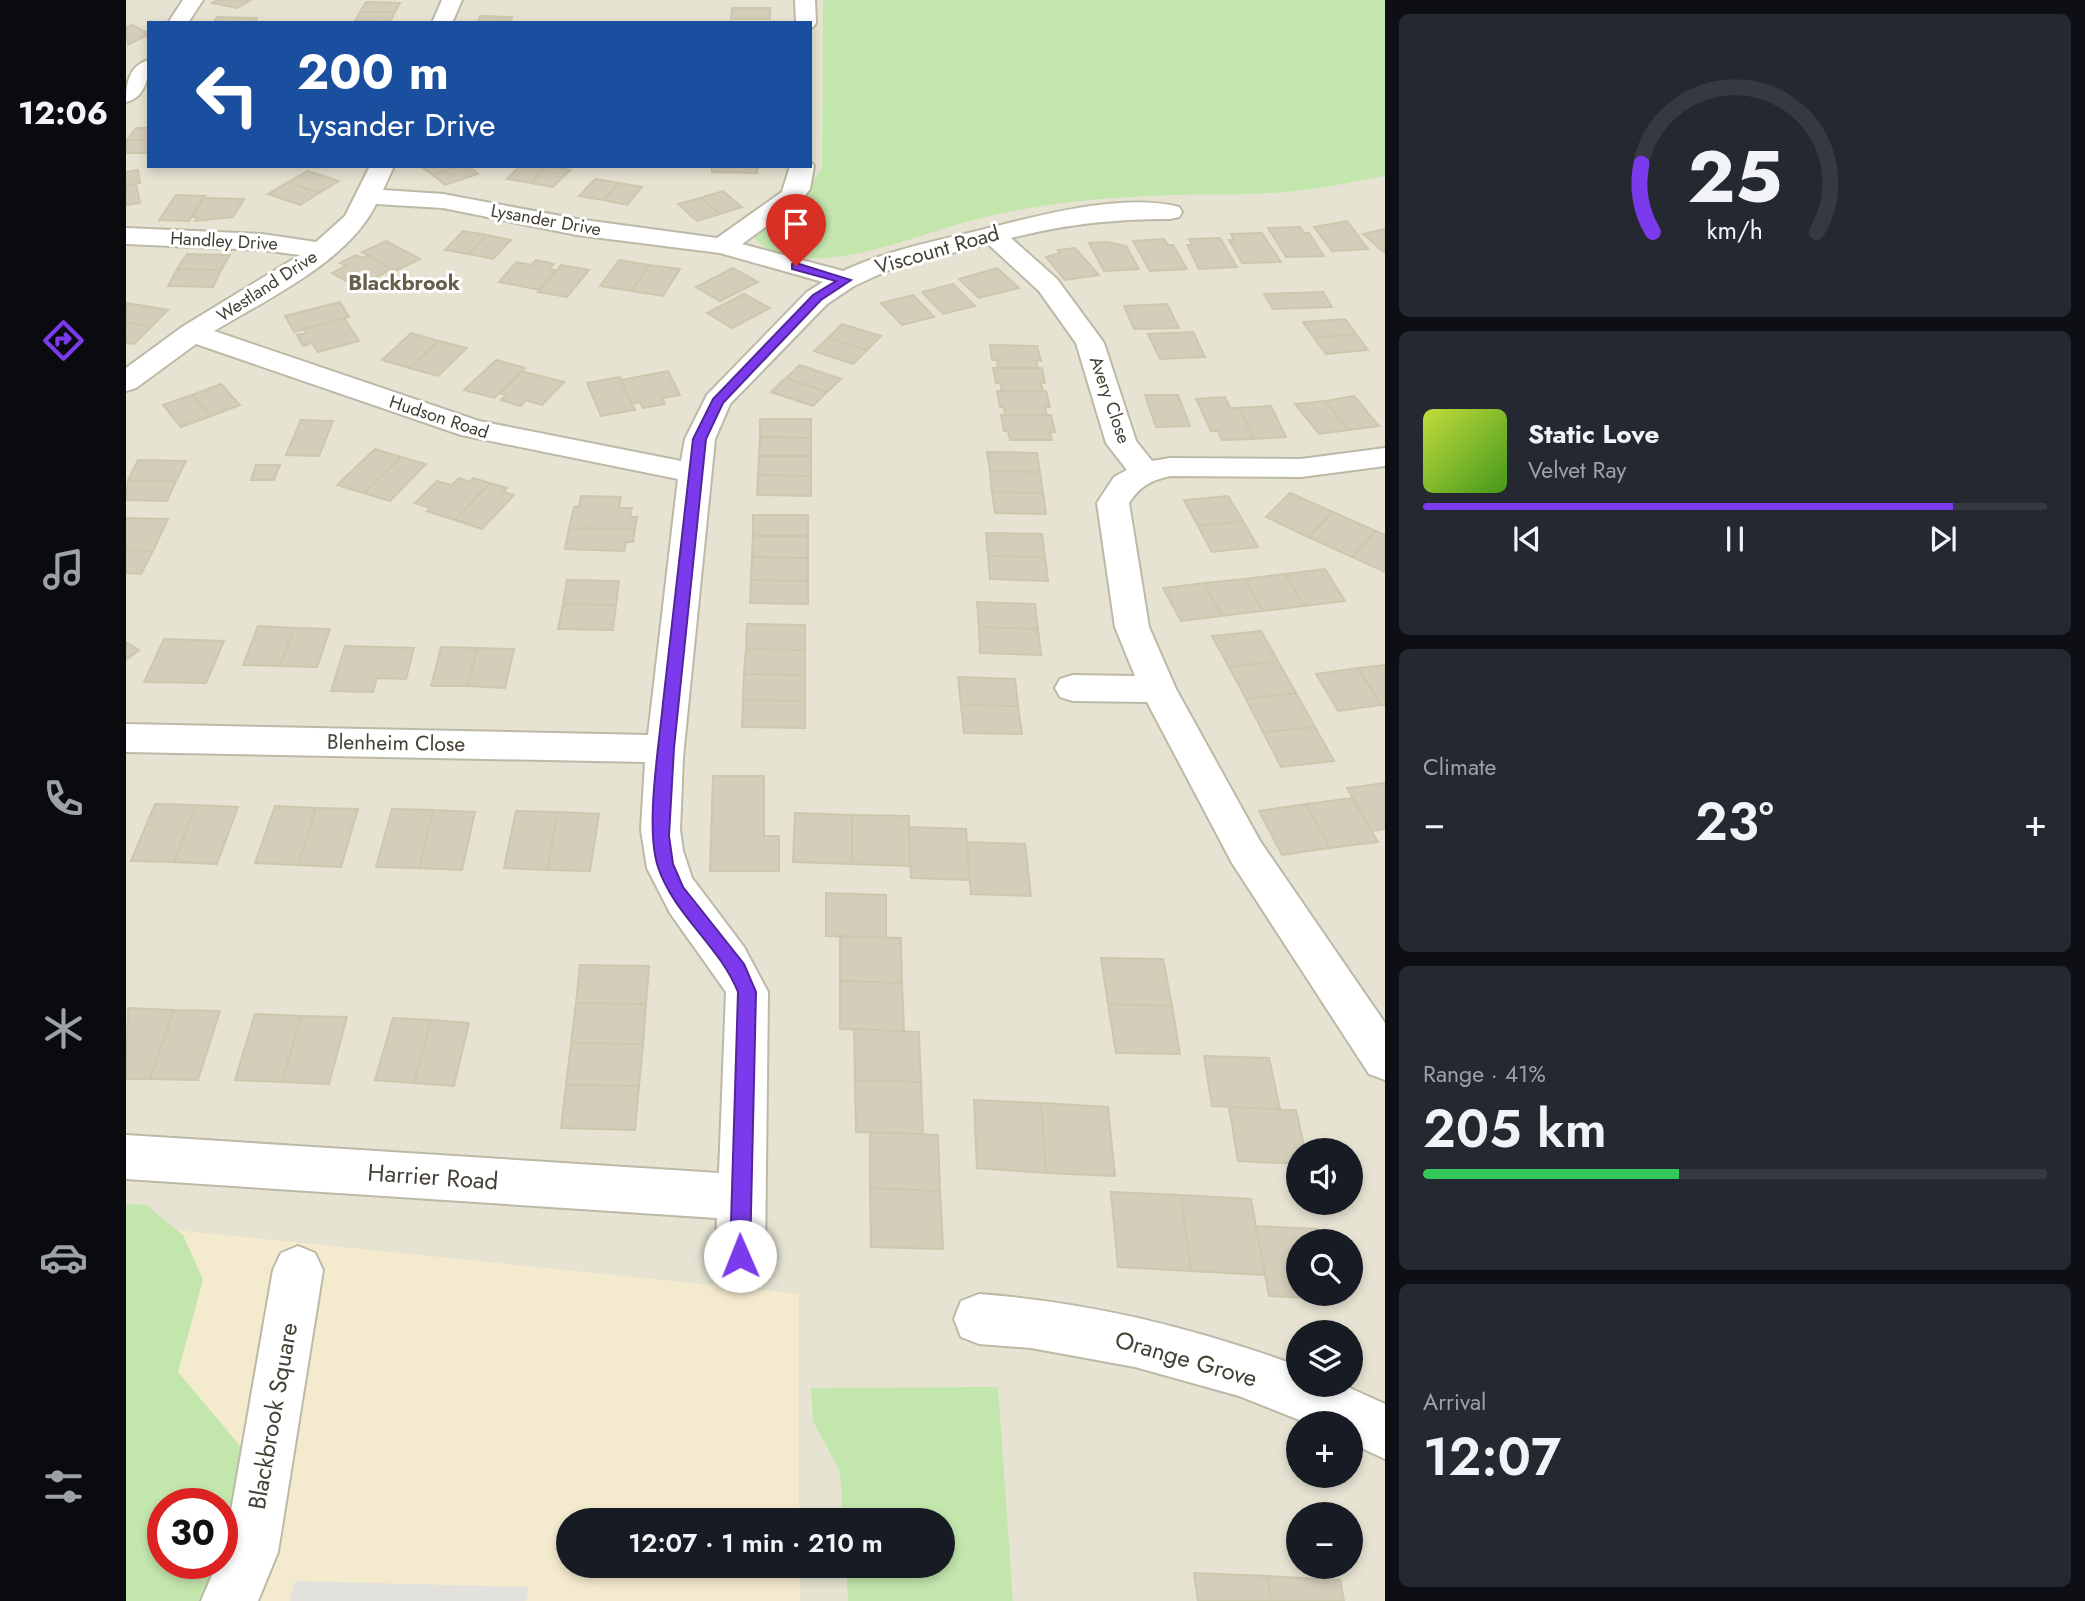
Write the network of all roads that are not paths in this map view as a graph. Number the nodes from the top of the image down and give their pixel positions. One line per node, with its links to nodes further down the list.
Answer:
1 (193, 0): 4 (street)
2 (452, 0): 5 (street)
3 (805, 0): 6 (street)
4 (179, 21)
5 (443, 21)
6 (806, 21)
7 (140, 71): 8 (street)
8 (126, 94)
9 (381, 168): 11 (street, Westland Drive)
10 (802, 168): 15 (street)
11 (369, 196): 15 (street, Lysander Drive); 16 (street, Westland Drive)
12 (1170, 212): 13 (street, Viscount Road)
13 (992, 234): 17 (street, Viscount Road); 21 (street, Avery Close)
14 (126, 236): 16 (street, Handley Drive)
15 (722, 246): 17 (street, Lysander Drive)
16 (321, 250): 18 (street, Westland Drive)
17 (845, 280): 22 (street, Viscount Road)
18 (192, 334): 19 (street, Westland Drive); 22 (street, Hudson Road)
19 (126, 382)
20 (1385, 457): 21 (street)
21 (1145, 472): 24 (street)
22 (694, 473): 26 (street, Viscount Road)
23 (1073, 688): 24 (street)
24 (1158, 689): 27 (street)
25 (126, 738): 26 (street, Blenheim Close)
26 (666, 748): 29 (street, Viscount Road)
27 (1385, 1060)
28 (126, 1157): 29 (street, Harrier Road)
29 (739, 1197): 30 (street, Viscount Road)
30 (740, 1256)
31 (298, 1270): 34 (street, Blackbrook Square)
32 (979, 1319): 33 (street, Orange Grove)
33 (1385, 1432)
34 (229, 1601)

